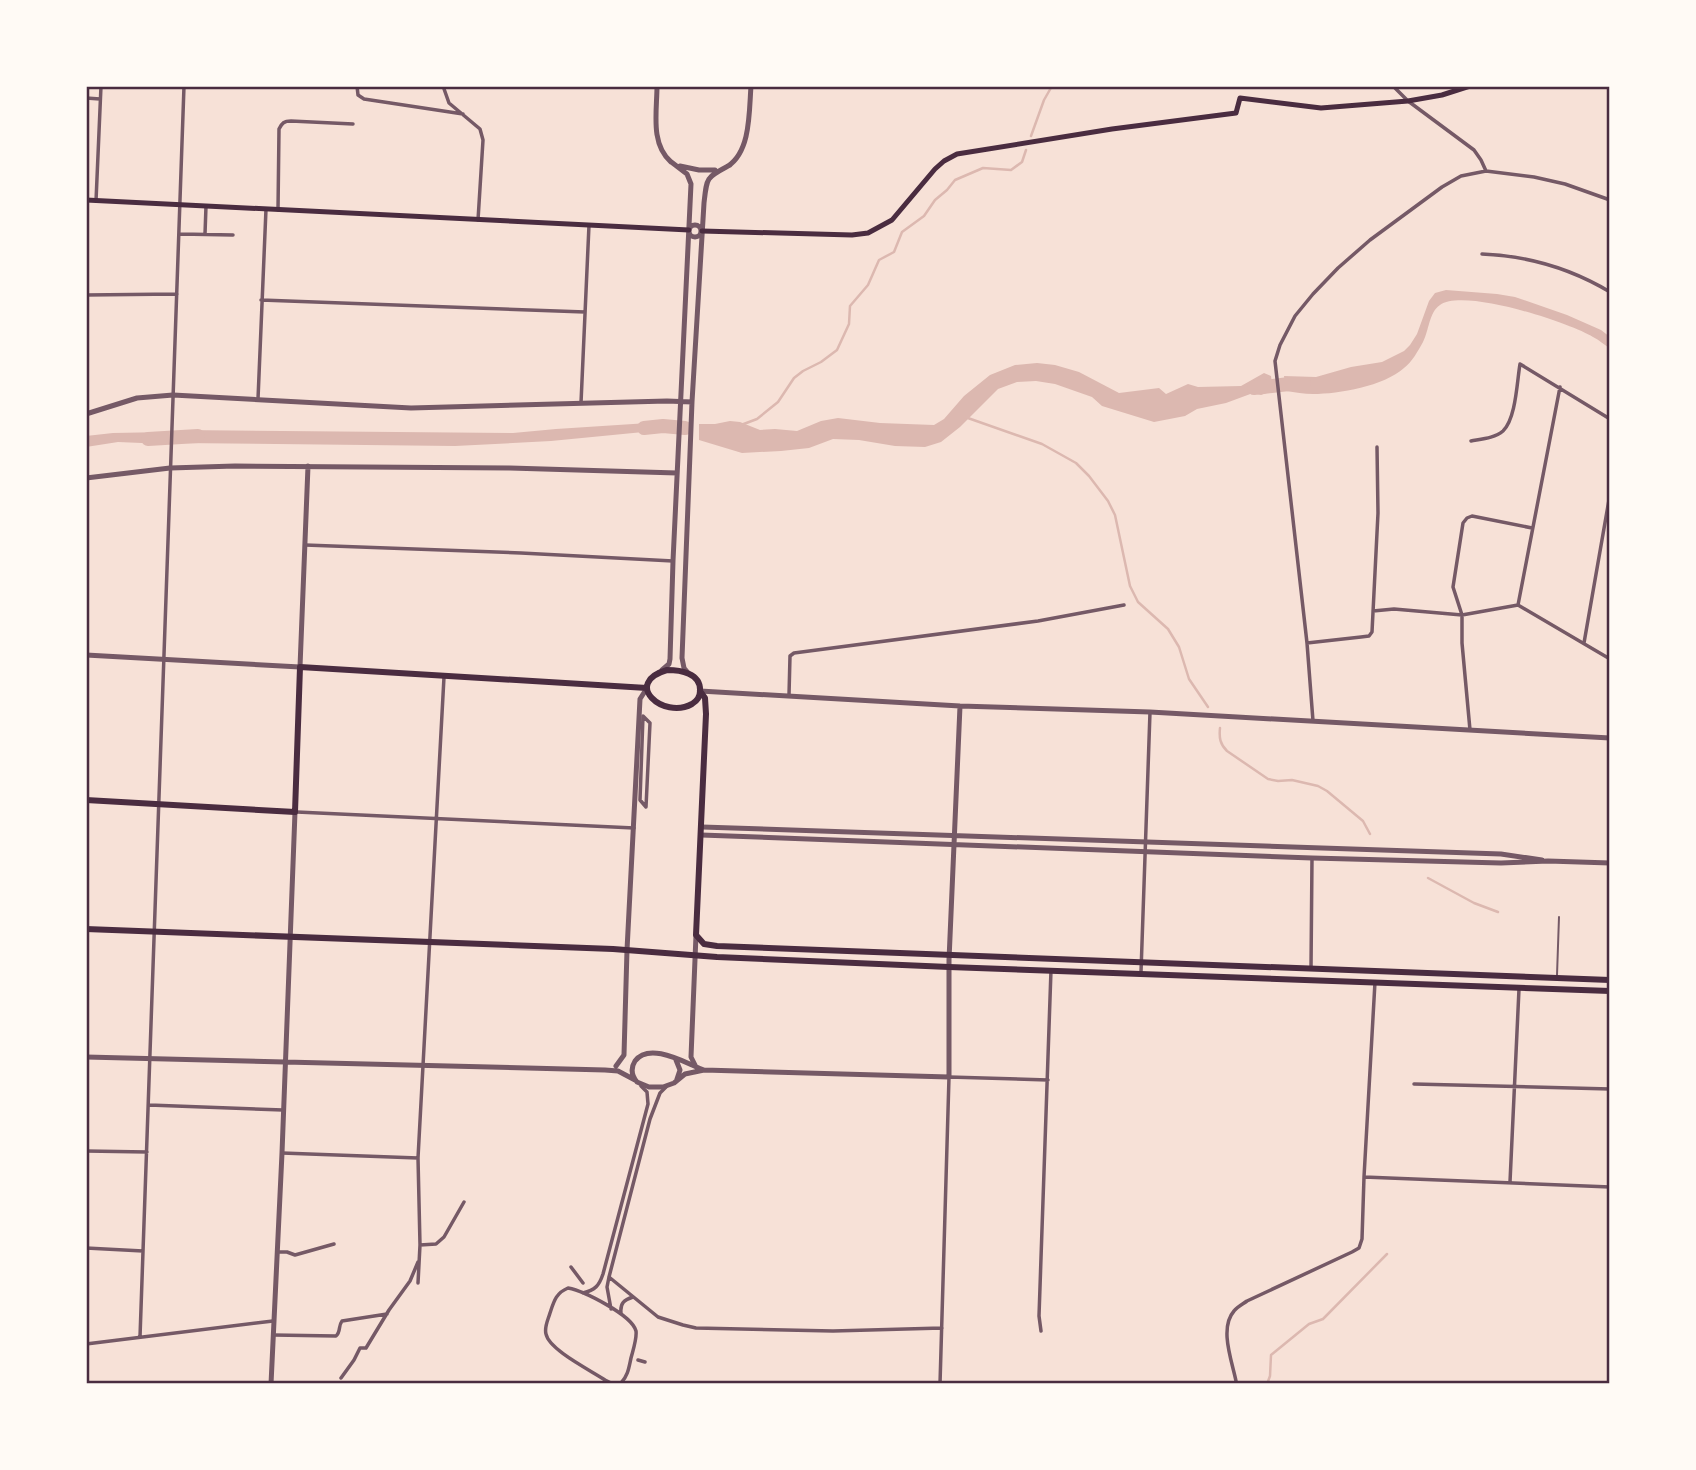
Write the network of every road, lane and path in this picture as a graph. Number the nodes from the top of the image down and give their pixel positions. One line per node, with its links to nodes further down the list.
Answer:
1 (101, 86): 10 (street)
2 (184, 86): 20 (street)
3 (357, 86): 12 (street)
4 (443, 86): 12 (street)
5 (657, 86): 14 (street)
6 (751, 86): 15 (street)
7 (1393, 86): 11 (street)
8 (1470, 86): 11 (main road)
9 (86, 98): 10 (street)
10 (100, 99): 19 (street)
11 (1408, 101): 16 (street); 27 (main road)
12 (464, 115): 24 (street)
13 (353, 124): 23 (street)
14 (670, 161): 15 (street); 26 (street)
15 (730, 165): 27 (street)
16 (1486, 171): 18 (street); 59 (street)
17 (86, 200): 19 (main road)
18 (1610, 200)
19 (96, 201): 20 (main road)
20 (180, 205): 21 (main road); 28 (street)
21 (206, 206): 22 (main road); 29 (street)
22 (266, 209): 23 (main road); 35 (street)
23 (278, 210): 24 (main road)
24 (478, 220): 25 (main road)
25 (589, 225): 26 (main road); 36 (street)
26 (688, 230): 27 (street); 40 (street)
27 (702, 230): 41 (street)
28 (179, 233): 29 (street); 33 (street)
29 (205, 234): 30 (street)
30 (233, 235)
31 (1482, 254): 32 (street)
32 (1610, 292)
33 (177, 294): 34 (street); 38 (street)
34 (86, 295)
35 (261, 300): 36 (street); 39 (street)
36 (585, 312): 42 (street)
37 (1560, 387): 44 (street); 45 (street); 52 (street)
38 (173, 395): 39 (street); 43 (street); 48 (street)
39 (258, 400): 42 (street)
40 (680, 401): 41 (street); 42 (street); 49 (street)
41 (692, 402): 66 (street)
42 (581, 403)
43 (86, 414)
44 (1610, 419)
45 (1471, 441)
46 (1377, 447): 57 (street)
47 (308, 466): 48 (street); 49 (street); 53 (street)
48 (170, 468): 50 (street); 62 (street)
49 (677, 473): 54 (street)
50 (86, 478)
51 (1610, 494): 60 (street)
52 (1532, 528): 56 (street); 58 (street)
53 (305, 545): 54 (street); 64 (street)
54 (673, 561): 65 (street)
55 (1124, 605): 70 (street)
56 (1518, 605): 58 (street); 60 (street)
57 (1373, 611): 58 (street); 59 (street)
58 (1462, 615): 74 (street)
59 (1307, 643): 73 (street)
60 (1584, 643): 63 (street)
61 (86, 655): 62 (street)
62 (164, 659): 64 (street); 77 (street)
63 (1610, 659)
64 (300, 667): 67 (main road); 79 (main road)
65 (659, 673): 66 (main road); 68 (main road)
66 (689, 674): 69 (main road)
67 (444, 676): 68 (main road); 80 (street)
68 (647, 688): 69 (main road); 81 (street)
69 (700, 691): 70 (street); 82 (main road)
70 (789, 695): 71 (street)
71 (960, 706): 72 (street); 83 (street)
72 (1150, 712): 73 (street); 84 (street)
73 (1313, 721): 74 (street)
74 (1471, 730): 75 (street)
75 (1610, 738)
76 (86, 800): 77 (main road)
77 (159, 803): 79 (main road); 92 (street)
78 (646, 807): 78 (street)
79 (295, 811): 80 (street); 94 (street)
80 (436, 818): 81 (street); 95 (street)
81 (634, 828): 96 (street)
82 (701, 831): 83 (street); 85 (street); 93 (main road)
83 (955, 835): 84 (street); 85 (street)
84 (1146, 842): 86 (street); 88 (street)
85 (954, 845): 86 (street); 97 (street)
86 (1145, 852): 87 (street); 99 (street)
87 (1312, 858): 88 (street); 101 (street)
88 (1548, 861): 89 (street)
89 (1610, 863)
90 (1559, 917): 104 (lane)
91 (86, 929): 92 (main road)
92 (154, 931): 94 (main road); 112 (street)
93 (696, 935): 97 (main road); 98 (street)
94 (290, 936): 95 (main road); 113 (street)
95 (430, 942): 96 (main road); 115 (street)
96 (627, 950): 98 (main road); 109 (street)
97 (950, 954): 99 (main road); 100 (street)
98 (695, 956): 100 (main road); 117 (street)
99 (1142, 962): 101 (main road); 103 (street)
100 (949, 967): 102 (main road); 120 (street)
101 (1311, 968): 104 (main road)
102 (1052, 970): 103 (main road); 122 (street)
103 (1141, 974): 106 (main road)
104 (1556, 977): 105 (main road)
105 (1610, 978)
106 (1375, 982): 107 (main road); 134 (street)
107 (1519, 988): 108 (main road); 126 (street)
108 (1610, 991)
109 (624, 1055): 114 (street); 116 (street)
110 (86, 1057): 112 (street)
111 (673, 1058): 114 (street); 117 (street); 121 (street)
112 (150, 1059): 113 (street); 128 (street)
113 (286, 1061): 115 (street); 129 (street)
114 (634, 1063): 116 (street); 123 (street)
115 (423, 1064): 118 (street); 133 (street)
116 (617, 1066): 118 (street)
117 (696, 1067): 119 (street)
118 (590, 1070): 123 (street)
119 (704, 1070): 120 (street); 121 (street)
120 (949, 1077): 122 (street); 154 (street)
121 (677, 1079): 125 (street)
122 (1048, 1080): 155 (street)
123 (637, 1082): 125 (street); 148 (street)
124 (1414, 1084): 126 (street)
125 (669, 1085): 145 (street)
126 (1514, 1086): 127 (street); 135 (street)
127 (1610, 1089)
128 (148, 1105): 129 (street); 131 (street)
129 (283, 1110): 132 (street)
130 (86, 1151): 131 (street)
131 (147, 1152): 141 (street)
132 (282, 1153): 133 (street); 142 (street)
133 (418, 1158): 139 (street)
134 (1364, 1177): 135 (street); 164 (street)
135 (1510, 1182): 136 (street)
136 (1610, 1187)
137 (464, 1202): 139 (street)
138 (334, 1244): 142 (street)
139 (420, 1245): 143 (street)
140 (86, 1248): 141 (street)
141 (143, 1251): 157 (street)
142 (277, 1252): 153 (street)
143 (419, 1260): 146 (street); 151 (street)
144 (571, 1267): 147 (street)
145 (608, 1277): 149 (street); 150 (street)
146 (418, 1283)
147 (583, 1283)
148 (583, 1293): 150 (street); 152 (street)
149 (633, 1297): 152 (street); 154 (street)
150 (611, 1309): 152 (street)
151 (387, 1314): 156 (street); 161 (street)
152 (622, 1314)
153 (273, 1321): 156 (street); 157 (street)
154 (942, 1328): 163 (street)
155 (1041, 1331)
156 (273, 1335): 162 (street)
157 (140, 1338): 158 (street)
158 (86, 1344)
159 (638, 1360): 160 (street)
160 (645, 1362)
161 (341, 1378)
162 (271, 1384)
163 (940, 1384)
164 (1235, 1384)

